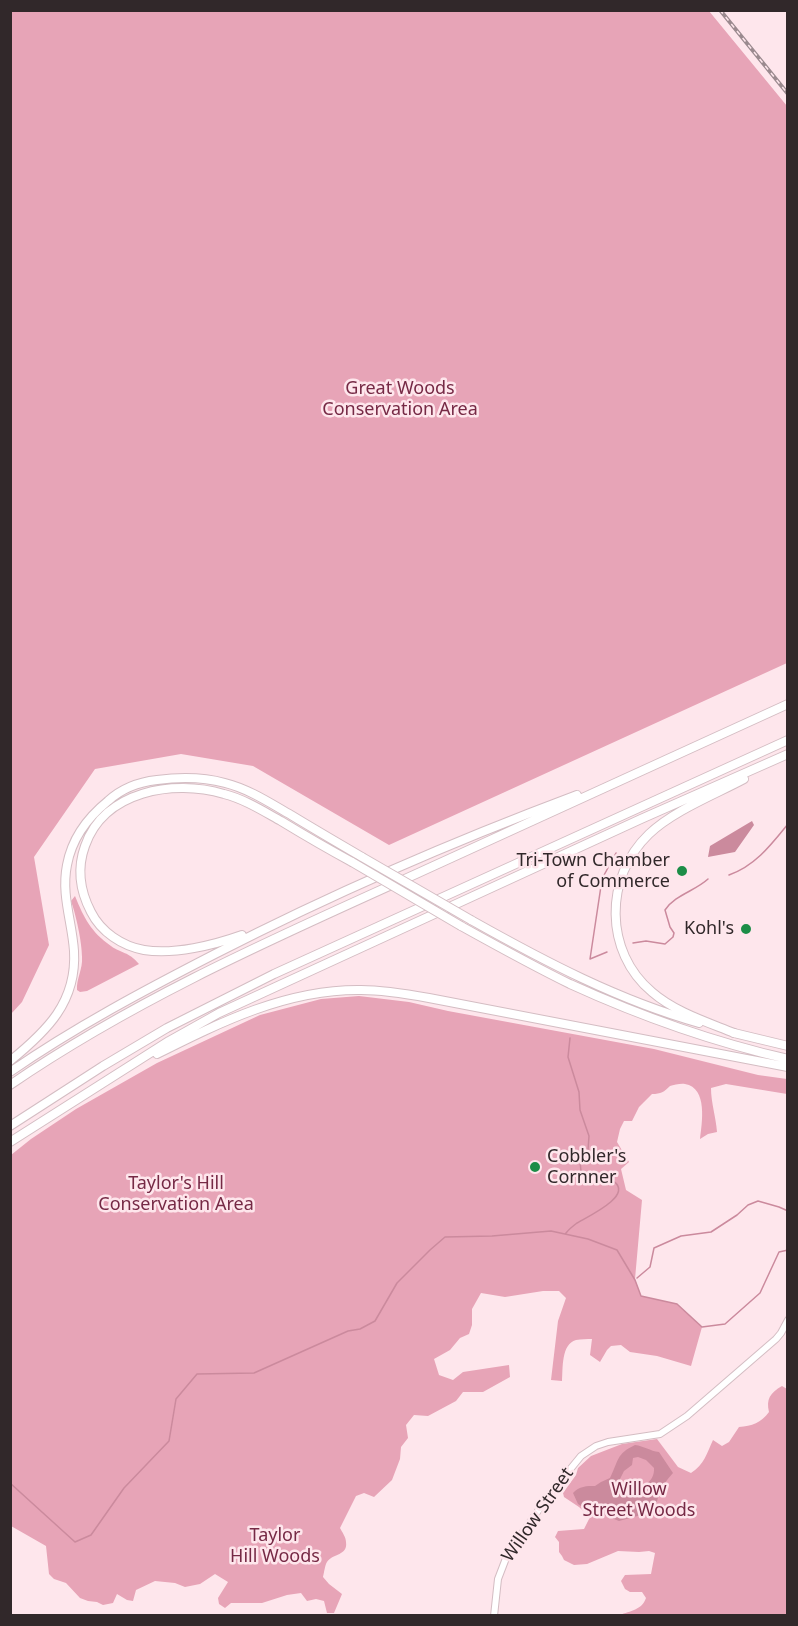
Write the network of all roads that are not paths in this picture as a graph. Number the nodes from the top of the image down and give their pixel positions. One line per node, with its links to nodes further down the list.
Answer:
1 (788, 704): 4 (highway)
2 (788, 741): 14 (highway)
3 (788, 755): 6 (highway); 12 (highway)
4 (637, 773): 5 (highway); 13 (highway)
5 (268, 926): 8 (highway, bridge); 11 (highway)
6 (734, 1033): 7 (highway); 9 (highway, bridge)
7 (788, 1046)
8 (788, 1059)
9 (10, 1061)
10 (788, 1067): 12 (highway)
11 (10, 1072)
12 (111, 1078): 15 (highway)
13 (10, 1085)
14 (10, 1126)
15 (10, 1142)
16 (788, 1320): 17 (street, Willow Street)
17 (494, 1616)

